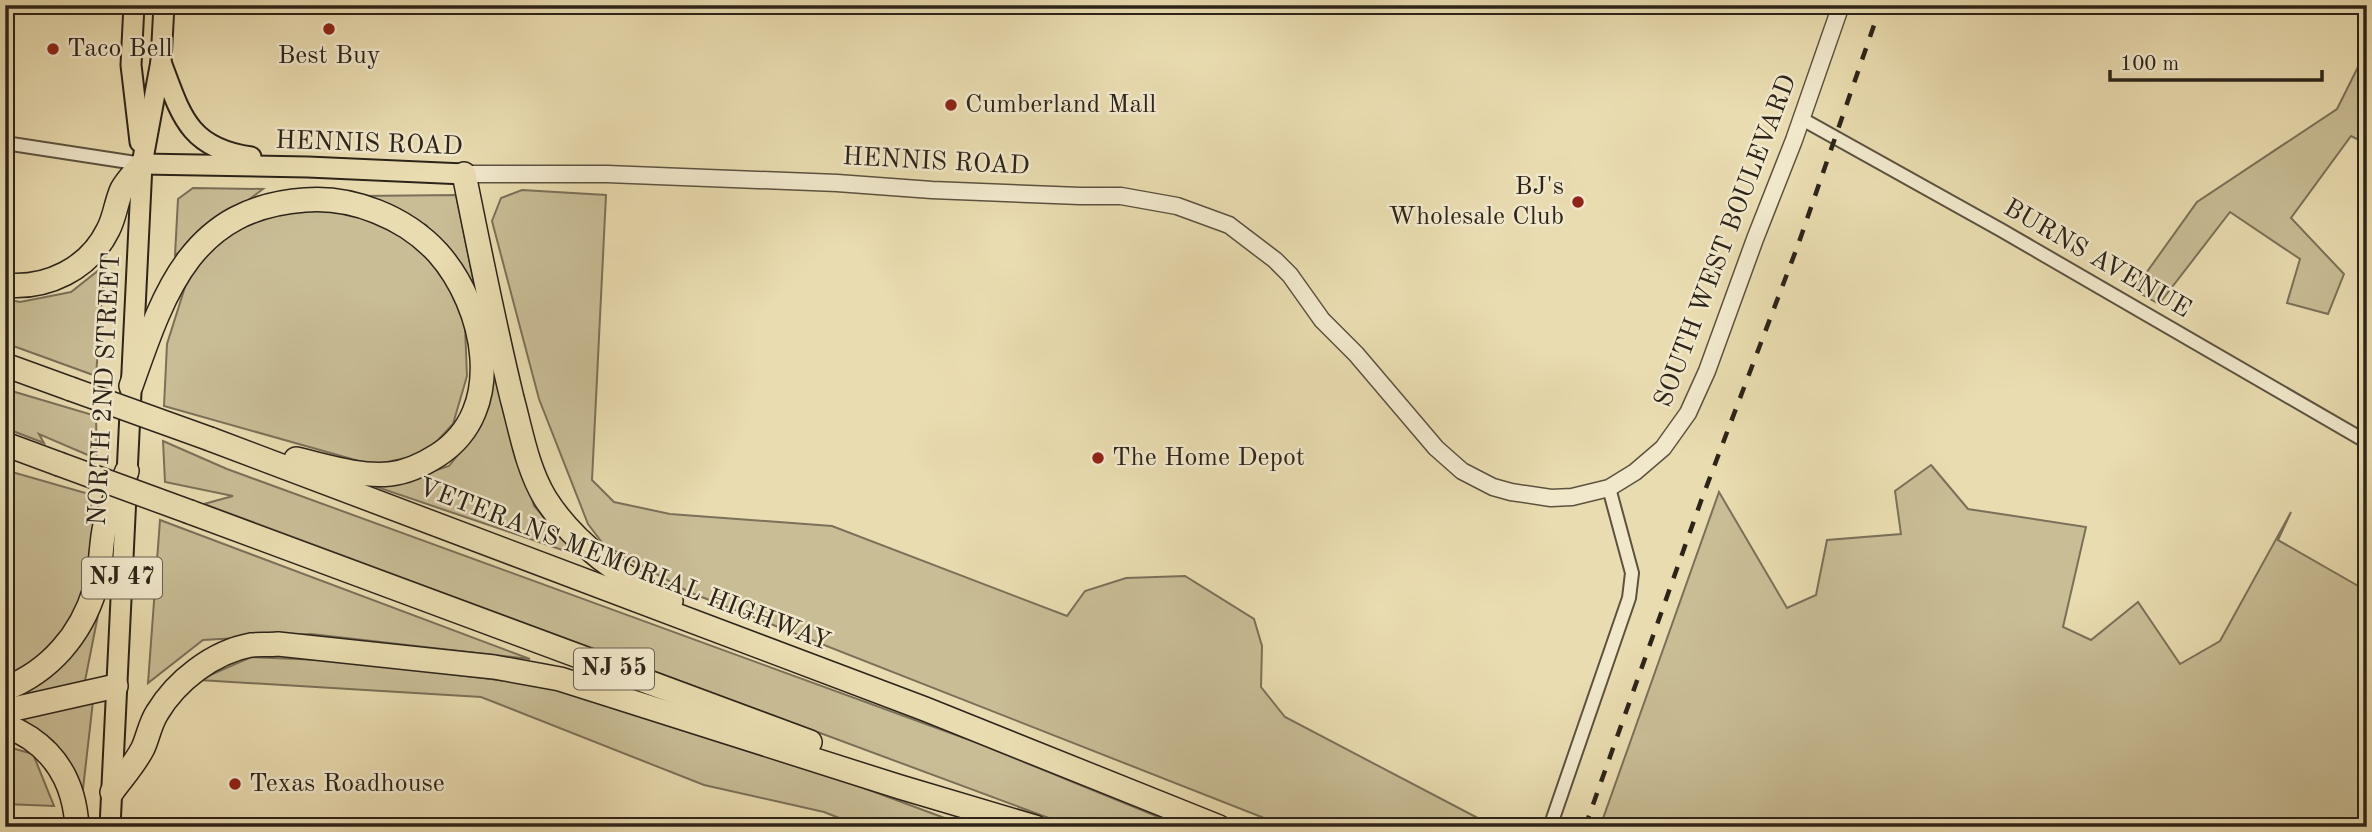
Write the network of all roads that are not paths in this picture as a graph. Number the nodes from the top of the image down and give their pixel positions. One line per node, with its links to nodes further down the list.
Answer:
1 (134, 5): 7 (main road, NJ 47)
2 (164, 5): 4 (main road, NJ 47)
3 (1842, 5): 5 (street, SOUTH WEST BOULEVARD)
4 (161, 61): 7 (main road, NJ 47); 8 (main road)
5 (1802, 119): 14 (street, BURNS AVENUE); 19 (street, SOUTH WEST BOULEVARD)
6 (5, 143): 7 (street)
7 (142, 163): 8 (main road, HENNIS ROAD); 10 (highway); 12 (main road, NORTH 2ND STREET / NJ 47)
8 (308, 167): 9 (main road, HENNIS ROAD)
9 (464, 174): 19 (street, HENNIS ROAD); 22 (highway)
10 (5, 285)
11 (5, 365): 13 (highway, VETERANS MEMORIAL HIGHWAY / NJ 55, bridge)
12 (131, 386): 13 (highway); 18 (main road, NORTH 2ND STREET / NJ 47)
13 (210, 439): 22 (highway, VETERANS MEMORIAL HIGHWAY / NJ 55)
14 (2367, 442)
15 (5, 444): 17 (highway, NJ 55)
16 (5, 455): 17 (highway)
17 (59, 464): 28 (highway, NJ 55, bridge)
18 (127, 471): 20 (main road, NORTH 2ND STREET / NJ 47); 21 (highway)
19 (1609, 488): 30 (street)
20 (117, 686): 23 (highway); 25 (main road, NORTH 2ND STREET / NJ 47)
21 (5, 689)
22 (925, 709): 29 (highway, VETERANS MEMORIAL HIGHWAY / NJ 55)
23 (5, 710)
24 (5, 726): 26 (highway)
25 (112, 792): 27 (main road, NORTH 2ND STREET / NJ 47); 28 (highway)
26 (77, 827)
27 (110, 827)
28 (1036, 827)
29 (1219, 827)
30 (1550, 827)

